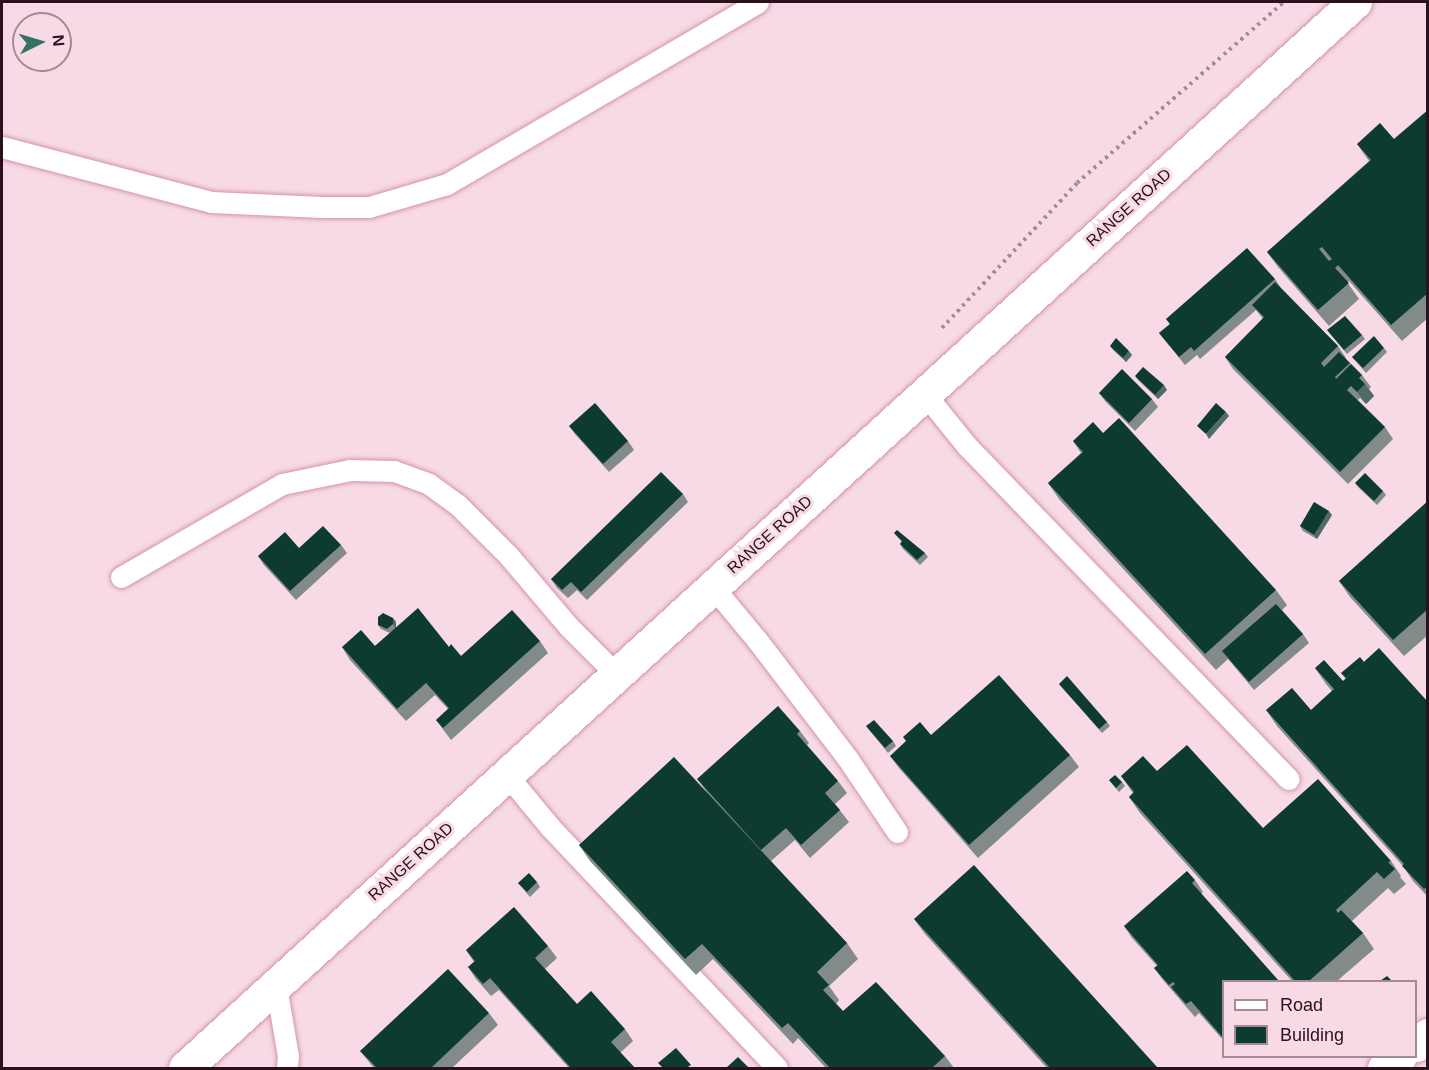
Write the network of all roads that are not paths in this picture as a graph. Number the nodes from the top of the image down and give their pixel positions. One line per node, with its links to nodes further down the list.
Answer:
1 (758, 2): 3 (lane)
2 (1355, 2): 4 (main road, RANGE ROAD)
3 (2, 147)
4 (925, 394): 6 (main road, RANGE ROAD); 9 (lane)
5 (121, 577): 7 (lane)
6 (713, 587): 7 (main road, RANGE ROAD); 10 (lane)
7 (617, 675): 8 (main road, RANGE ROAD)
8 (507, 775): 11 (main road, RANGE ROAD); 15 (lane)
9 (1290, 779)
10 (897, 832)
11 (276, 986): 13 (main road, RANGE ROAD); 14 (lane)
12 (1397, 1058): 16 (main road)
13 (185, 1068)
14 (287, 1068)
15 (777, 1068)
16 (1384, 1068)

